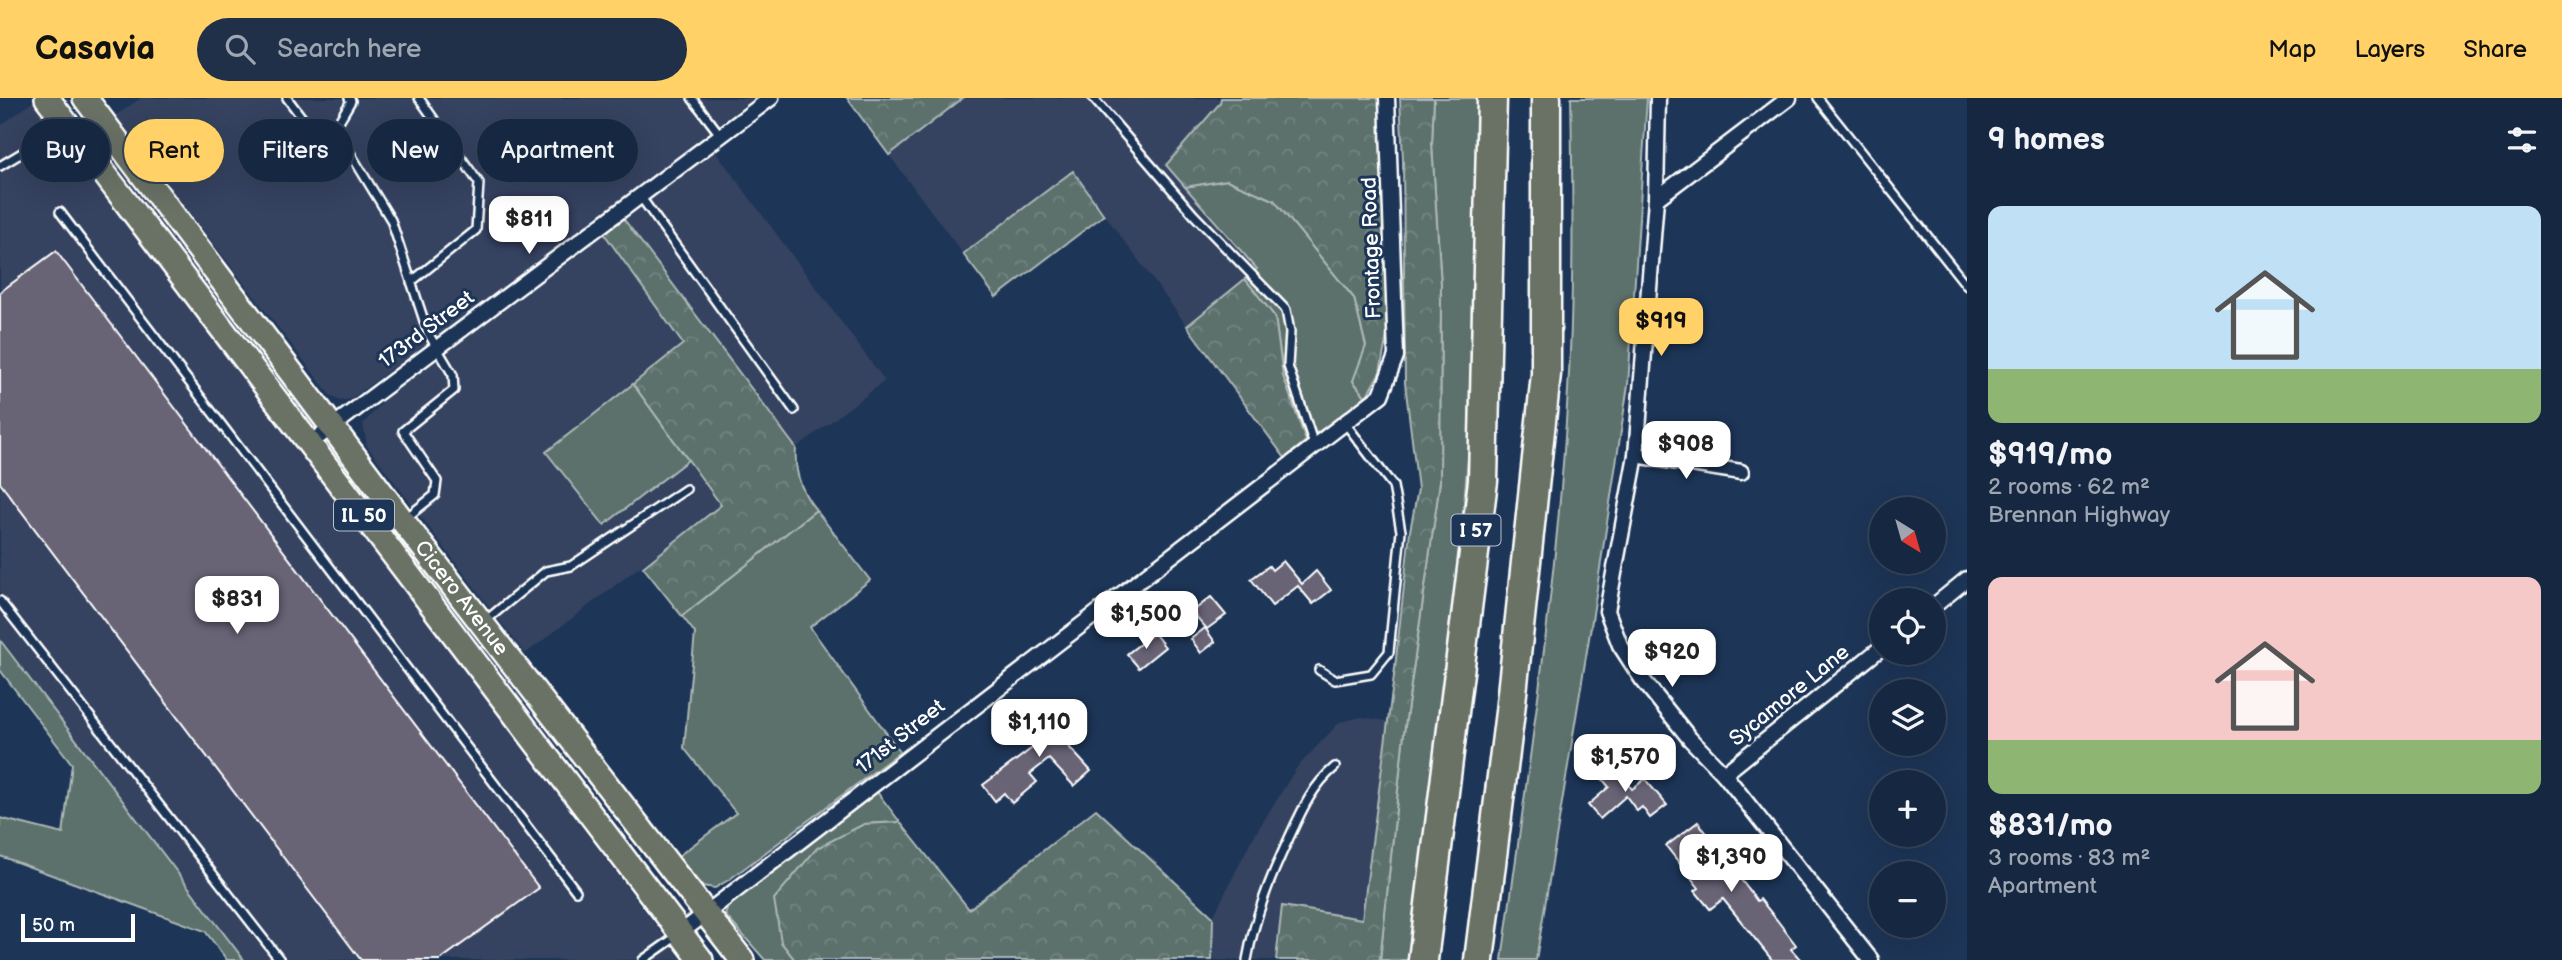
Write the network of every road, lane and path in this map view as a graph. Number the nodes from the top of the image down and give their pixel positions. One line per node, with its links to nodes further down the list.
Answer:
1 (85, 98): 20 (main road, Cicero Avenue / IL 50)
2 (287, 98): 17 (lane)
3 (349, 98): 18 (lane)
4 (419, 98): 31 (lane)
5 (692, 98): 19 (lane)
6 (771, 98): 19 (street, 173rd Street)
7 (1093, 98): 39 (lane)
8 (1387, 98): 34 (street, Frontage Road)
9 (1492, 98): 60 (highway, I 57)
10 (1546, 98): 61 (highway, I 57)
11 (1658, 98): 29 (street)
12 (1789, 98): 29 (street)
13 (1818, 98): 32 (lane)
14 (50, 102): 15 (lane); 16 (main road, Cicero Avenue / IL 50)
15 (43, 119)
16 (63, 119)
17 (303, 119)
18 (340, 119)
19 (721, 136): 28 (street, 173rd Street)
20 (124, 149)
21 (21, 153): 23 (lane)
22 (353, 158): 31 (lane)
23 (0, 166)
24 (124, 180): 27 (main road)
25 (110, 182): 27 (main road, Cicero Avenue / IL 50)
26 (149, 182): 37 (main road, Cicero Avenue / IL 50)
27 (114, 187): 38 (main road, Cicero Avenue / IL 50)
28 (640, 196): 33 (street, 173rd Street); 35 (lane)
29 (1656, 199): 40 (street)
30 (60, 212): 52 (lane)
31 (411, 282): 33 (lane)
32 (1967, 286)
33 (437, 346): 37 (street, 173rd Street); 43 (lane)
34 (1381, 395): 36 (street, 171st Street)
35 (794, 410)
36 (1345, 423): 39 (street, 171st Street); 49 (lane)
37 (332, 426): 38 (street, 173rd Street); 43 (main road, Cicero Avenue / IL 50)
38 (309, 443): 54 (main road, Cicero Avenue / IL 50)
39 (1315, 446): 53 (street, 171st Street)
40 (1636, 455): 41 (street); 51 (street)
41 (1741, 472)
42 (686, 489): 47 (lane)
43 (402, 520): 47 (main road, Cicero Avenue / IL 50)
44 (1967, 579): 45 (street)
45 (1946, 596)
46 (0, 601): 55 (lane)
47 (482, 624): 53 (main road, Cicero Avenue / IL 50)
48 (1869, 658): 51 (street, Sycamore Lane)
49 (1319, 670)
50 (1335, 767): 59 (lane)
51 (1724, 774): 62 (street)
52 (576, 891)
53 (705, 914): 54 (street, 171st Street); 58 (main road, Cicero Avenue / IL 50)
54 (679, 934): 56 (lane); 57 (main road, Cicero Avenue / IL 50)
55 (281, 960)
56 (643, 960)
57 (701, 960)
58 (742, 960)
59 (1247, 960)
60 (1423, 960)
61 (1479, 960)
62 (1871, 960)

